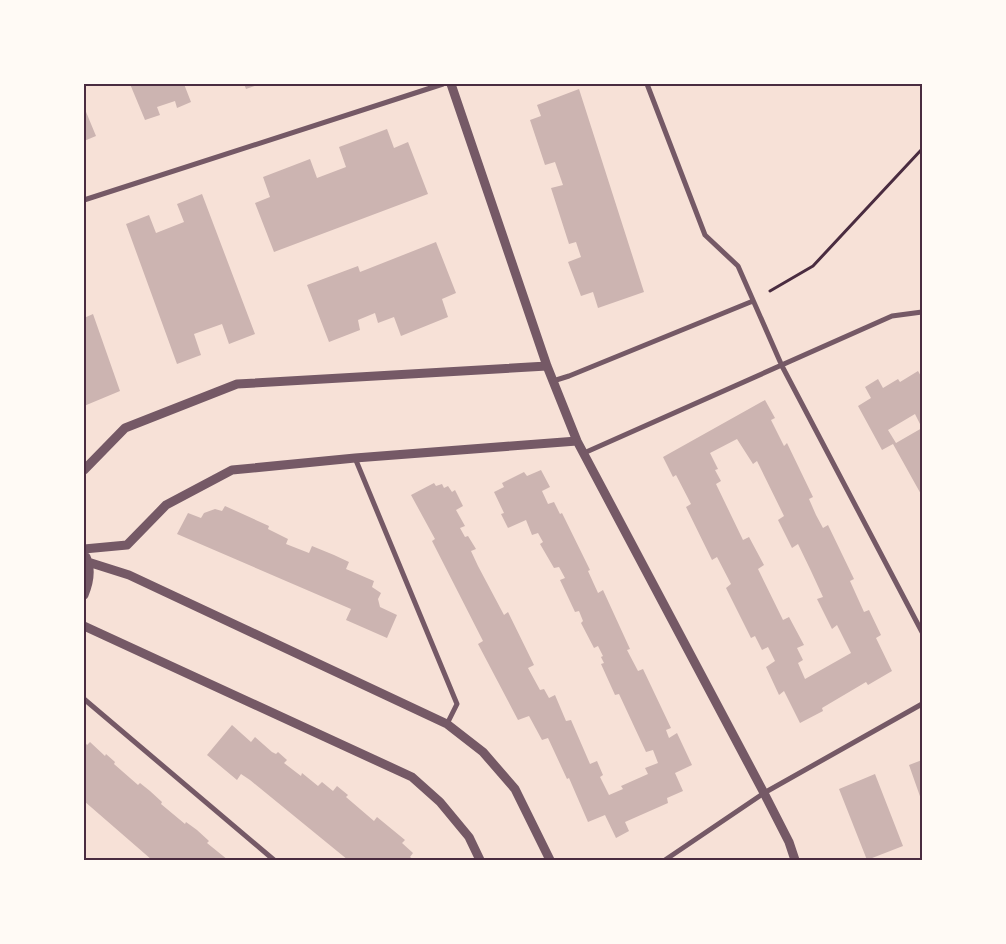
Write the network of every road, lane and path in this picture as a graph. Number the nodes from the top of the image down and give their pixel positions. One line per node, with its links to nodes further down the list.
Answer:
1 (443, 84): 5 (street)
2 (451, 84): 8 (street)
3 (647, 84): 6 (street)
4 (922, 149): 6 (path)
5 (84, 200)
6 (753, 301): 9 (street); 10 (street)
7 (922, 312): 9 (street)
8 (547, 366): 10 (street); 14 (street)
9 (782, 366): 12 (street); 19 (street)
10 (553, 381): 11 (street)
11 (577, 442): 12 (street); 13 (street)
12 (584, 453): 23 (street)
13 (355, 458): 15 (street); 22 (street)
14 (84, 470)
15 (84, 550): 16 (street)
16 (88, 562): 17 (street); 22 (street)
17 (84, 595)
18 (84, 626): 25 (street)
19 (922, 632)
20 (84, 699): 24 (street)
21 (922, 704): 23 (street)
22 (448, 724): 26 (street)
23 (764, 792): 27 (street); 28 (street)
24 (274, 860)
25 (480, 860)
26 (550, 860)
27 (665, 860)
28 (795, 860)

